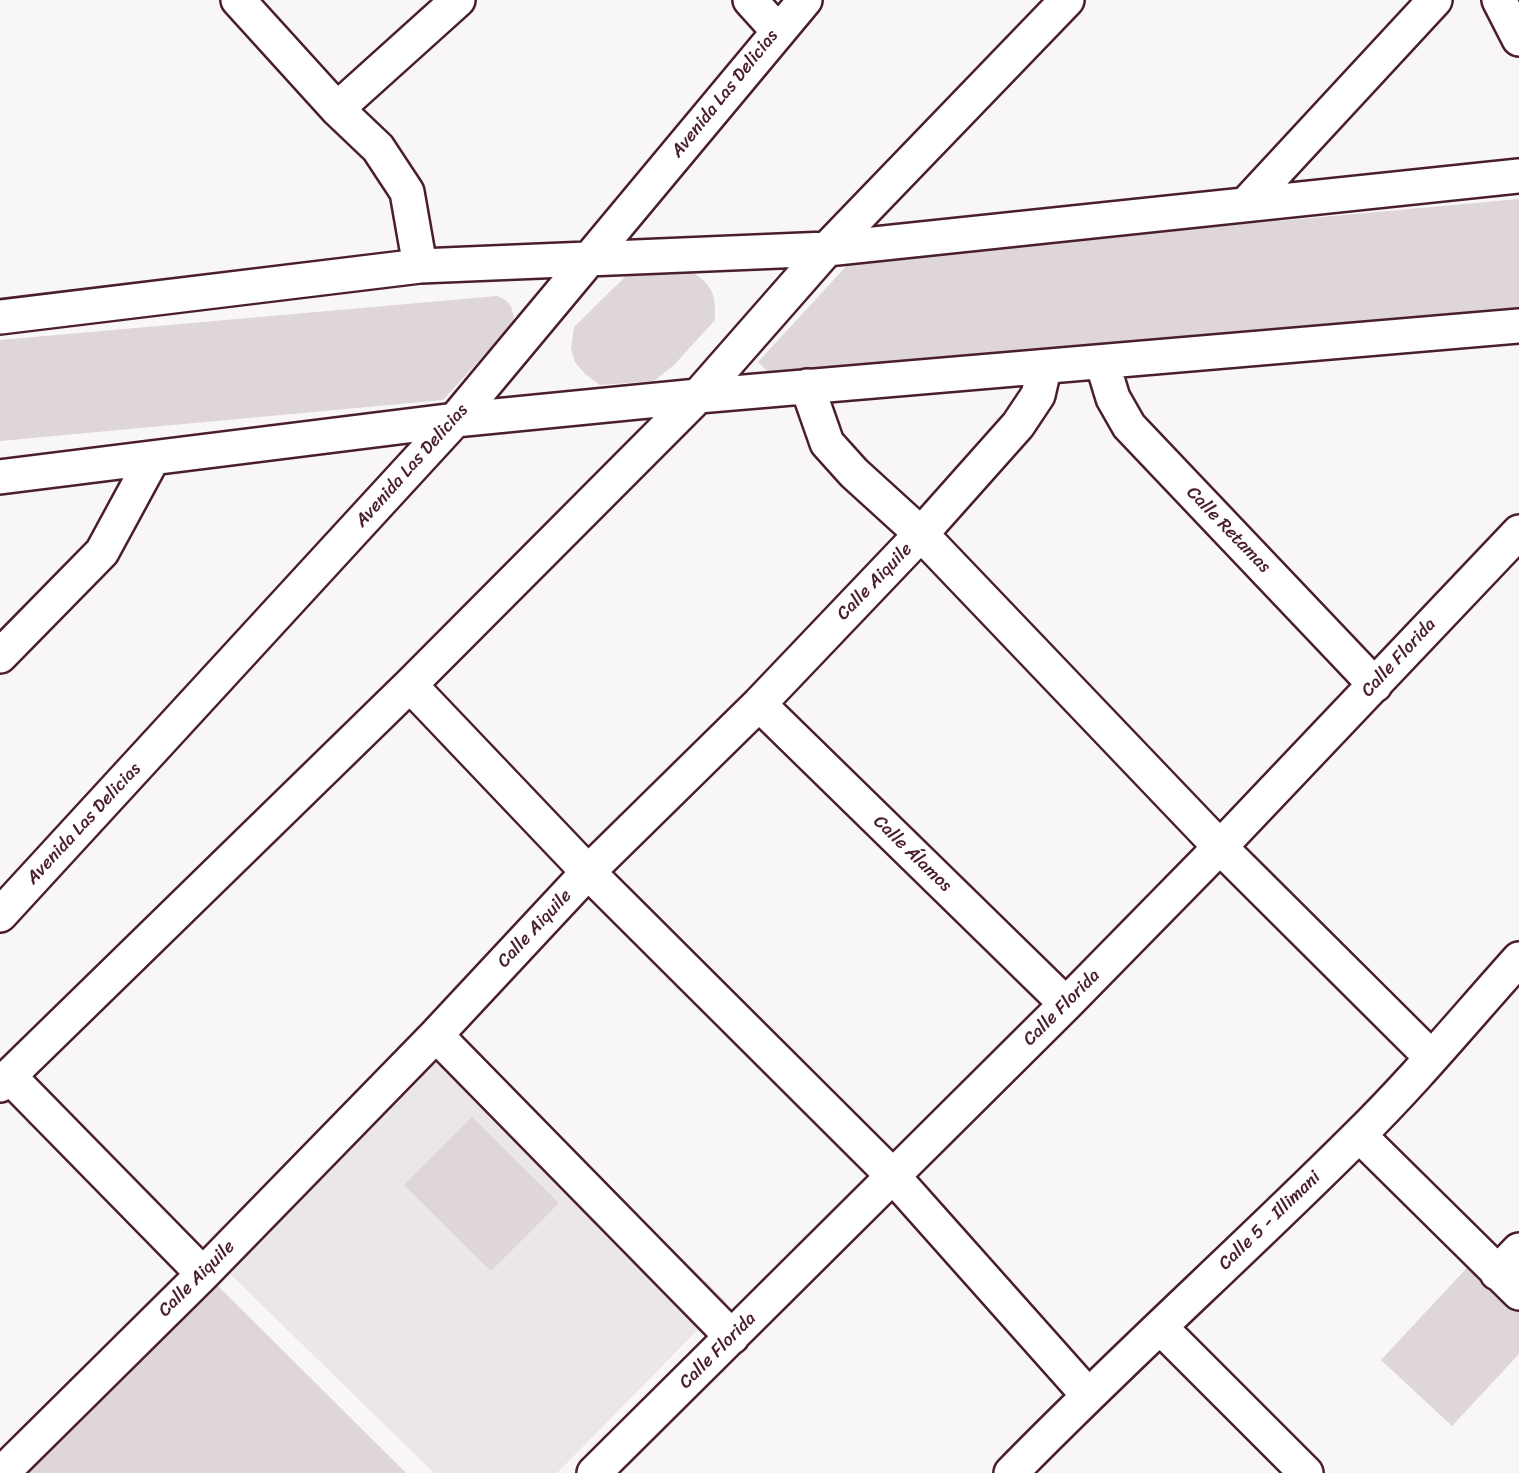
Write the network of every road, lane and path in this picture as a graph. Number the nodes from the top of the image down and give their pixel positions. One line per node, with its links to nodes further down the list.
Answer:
1 (238, 0): 10 (street)
2 (458, 0): 10 (street)
3 (750, 0): 8 (street)
4 (805, 0): 8 (street, Avenida Las Delicias)
5 (1067, 0): 13 (street)
6 (1435, 0): 12 (street)
7 (1499, 0): 9 (street)
8 (778, 31): 14 (street, Avenida Las Delicias)
9 (1518, 35)
10 (337, 109): 15 (street)
11 (1519, 176): 12 (street)
12 (1247, 203): 13 (street)
13 (827, 249): 14 (street); 21 (street)
14 (588, 261): 15 (street); 22 (street, Avenida Las Delicias)
15 (420, 267): 16 (street)
16 (0, 317)
17 (1519, 326): 18 (street)
18 (1102, 362): 19 (street); 29 (street, Calle Retamas)
19 (1044, 369): 20 (street); 26 (street, Calle Aiquile)
20 (807, 386): 21 (street); 26 (street)
21 (698, 396): 22 (street); 28 (street)
22 (455, 420): 23 (street); 33 (street, Avenida Las Delicias)
23 (153, 458): 24 (street); 27 (street)
24 (0, 477)
25 (1519, 532): 29 (street, Calle Florida)
26 (921, 534): 30 (street, Calle Aiquile); 31 (street)
27 (0, 656)
28 (410, 685): 32 (street); 38 (street)
29 (1375, 685): 31 (street, Calle Florida)
30 (759, 704): 32 (street, Calle Aiquile); 35 (street, Calle Álamos)
31 (1220, 848): 35 (street, Calle Florida); 37 (street)
32 (588, 872): 36 (street, Calle Aiquile); 40 (street)
33 (0, 915)
34 (1519, 959): 37 (street, Calle 5 - Illimani)
35 (1066, 1004): 40 (street, Calle Florida)
36 (436, 1035): 42 (street, Calle Aiquile); 45 (street)
37 (1431, 1057): 39 (street, Calle 5 - Illimani)
38 (4, 1081): 42 (street)
39 (1359, 1135): 43 (street); 44 (street, Calle 5 - Illimani)
40 (892, 1175): 45 (street, Calle Florida); 46 (street)
41 (1519, 1250): 43 (street)
42 (203, 1274): 47 (street, Calle Aiquile)
43 (1508, 1283)
44 (1161, 1328): 46 (street, Calle 5 - Illimani); 50 (street)
45 (732, 1337): 48 (street, Calle Florida)
46 (1087, 1394): 49 (street, Calle 5 - Illimani)
47 (2, 1473)
48 (594, 1473)
49 (1011, 1473)
50 (1305, 1473)

